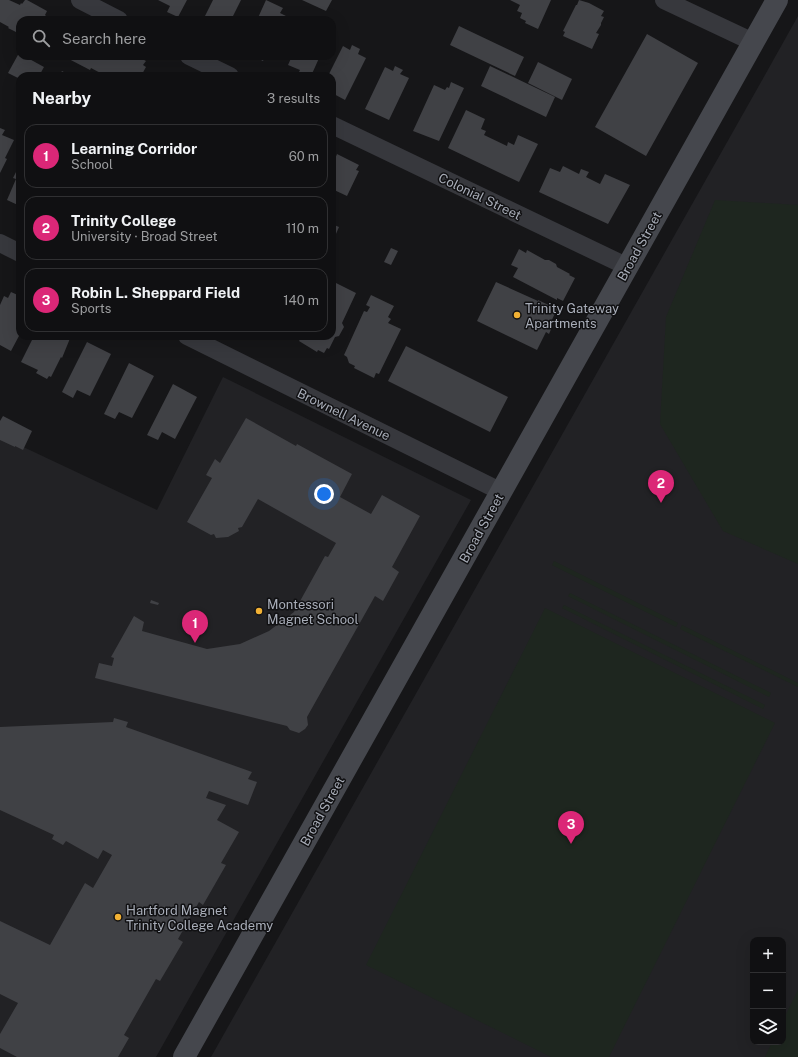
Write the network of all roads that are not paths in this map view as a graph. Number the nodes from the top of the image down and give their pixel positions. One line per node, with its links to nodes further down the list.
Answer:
1 (80, 0): 4 (street)
2 (664, 0): 5 (street)
3 (778, 0): 5 (main road, Broad Street)
4 (111, 16)
5 (754, 42): 11 (main road, Broad Street)
6 (197, 60): 7 (street)
7 (222, 72)
8 (336, 127): 11 (street, Colonial Street)
9 (0, 243): 10 (street)
10 (16, 251)
11 (628, 267): 13 (main road, Broad Street)
12 (195, 340): 13 (street, Brownell Avenue)
13 (502, 492): 14 (main road, Broad Street)
14 (184, 1057)

